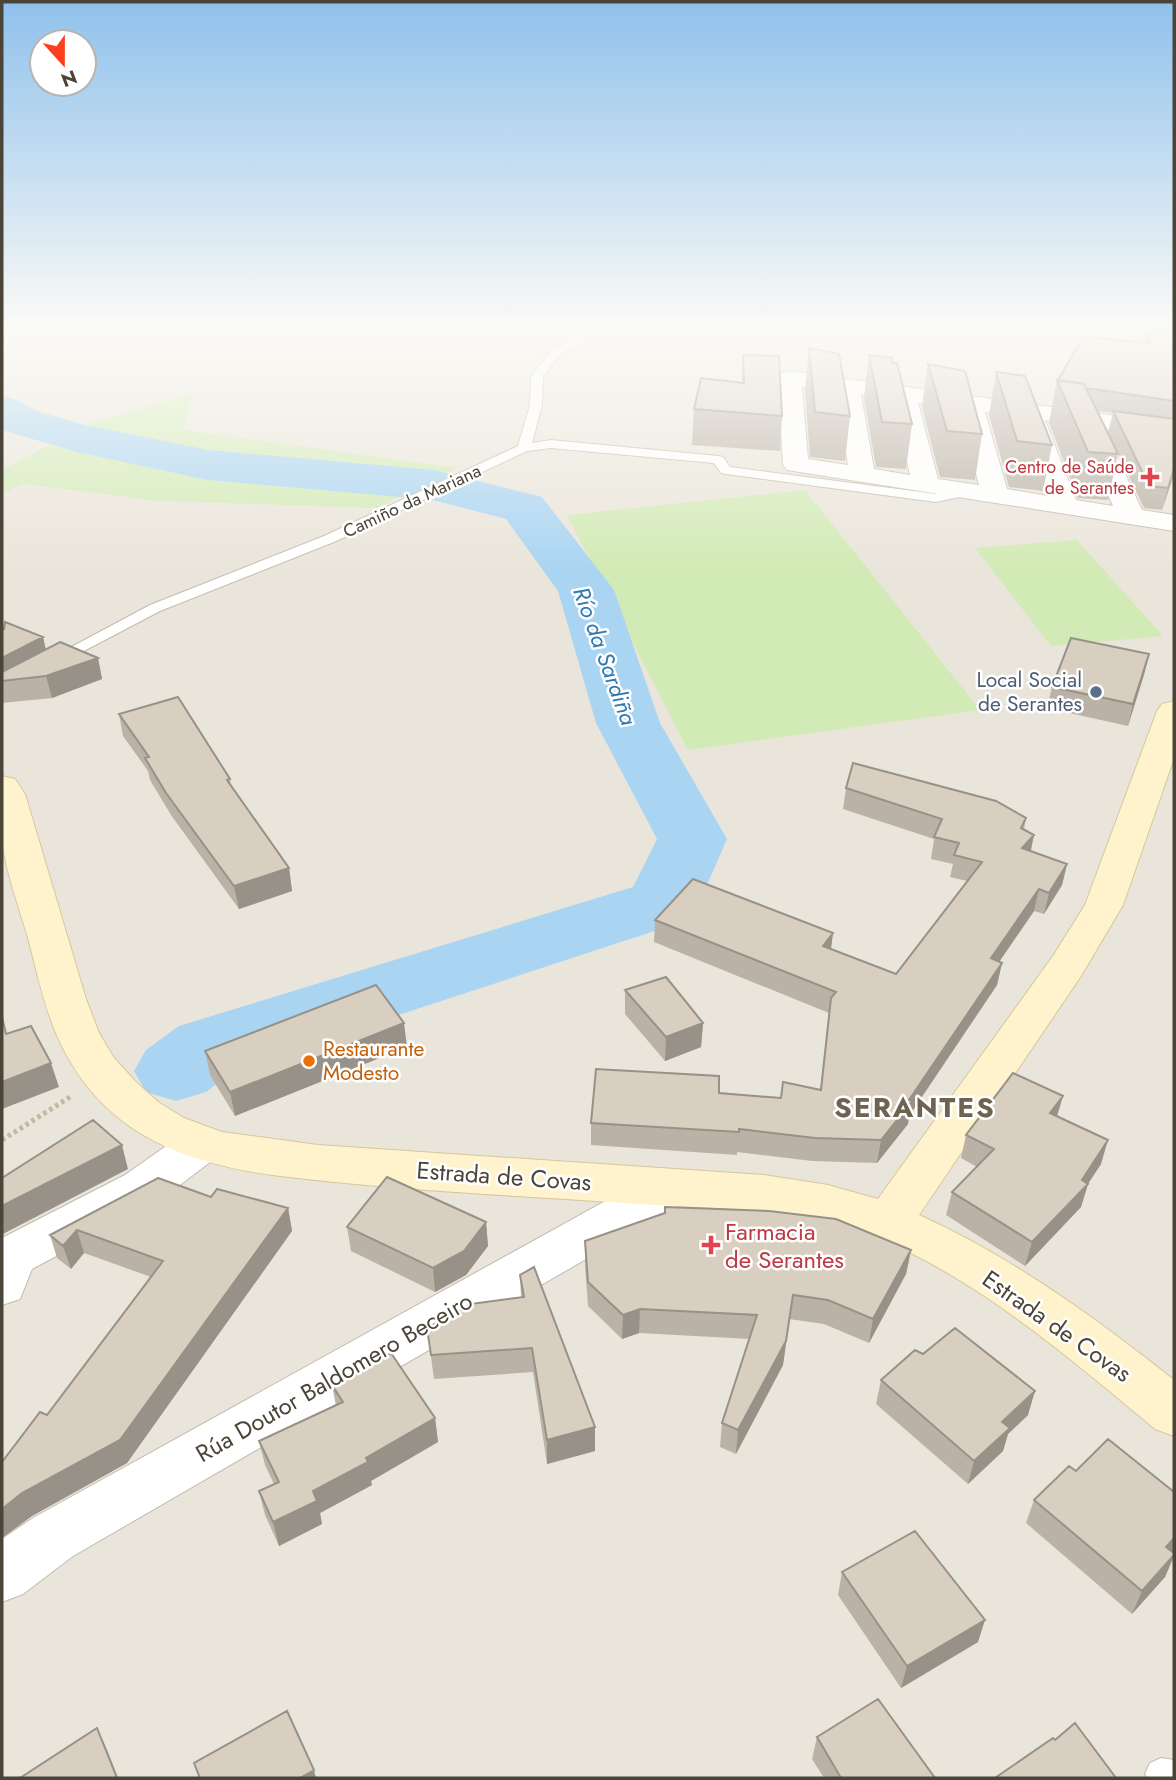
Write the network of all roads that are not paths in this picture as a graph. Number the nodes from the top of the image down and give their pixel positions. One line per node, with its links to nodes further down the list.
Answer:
1 (535, 407): 10 (lane)
2 (792, 407): 11 (street)
3 (851, 407): 11 (street)
4 (907, 407): 12 (street)
5 (972, 407): 14 (street)
6 (1000, 407): 7 (street)
7 (1029, 411): 8 (street); 15 (street)
8 (1087, 419): 9 (street); 16 (street)
9 (1174, 431)
10 (524, 448): 13 (lane, Camiño da Mariana); 18 (lane, Camiño da Mariana)
11 (862, 474): 12 (street)
12 (926, 485): 13 (street)
13 (969, 491): 14 (street)
14 (995, 495): 15 (street)
15 (1065, 506): 16 (street)
16 (1132, 517): 17 (street)
17 (1174, 523)
18 (37, 670)
19 (1174, 712): 23 (main road)
20 (2, 787): 21 (main road, Estrada de Covas)
21 (202, 1144): 22 (main road, Estrada de Covas); 24 (street)
22 (671, 1187): 23 (main road, Estrada de Covas); 26 (street, Rúa Doutor Baldomero Beceiro)
23 (888, 1222): 25 (main road, Estrada de Covas)
24 (2, 1284)
25 (1174, 1412)
26 (2, 1574)

